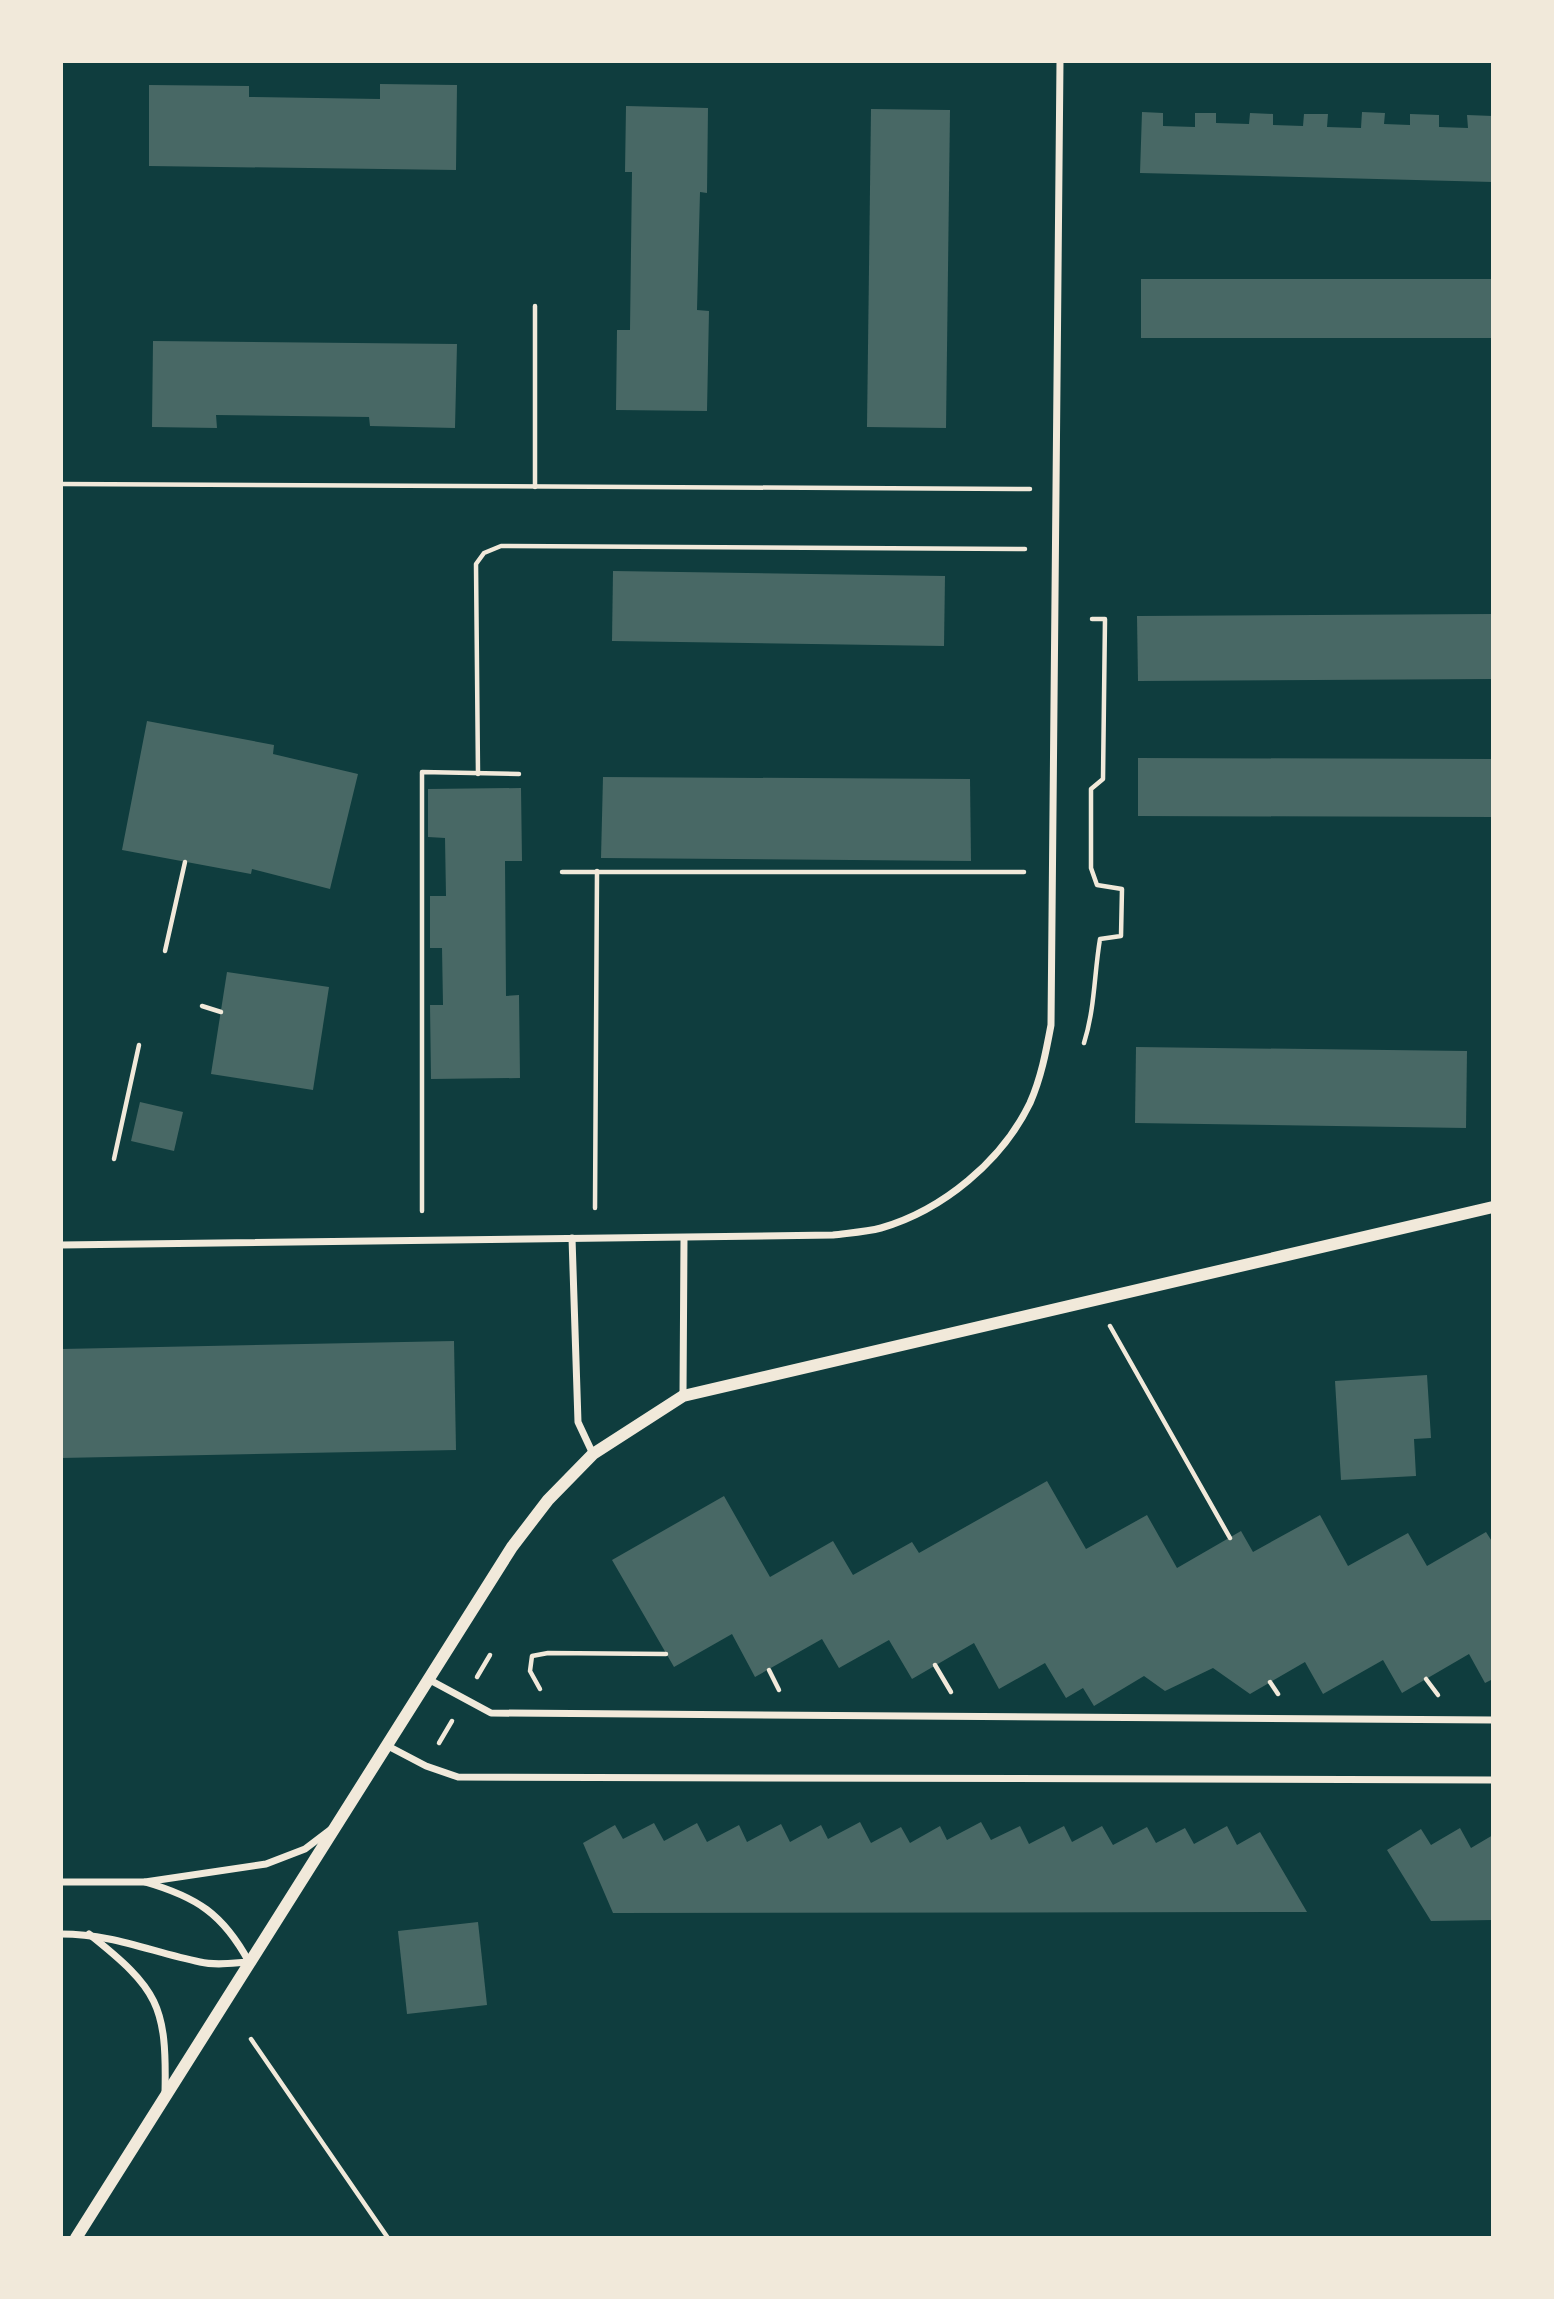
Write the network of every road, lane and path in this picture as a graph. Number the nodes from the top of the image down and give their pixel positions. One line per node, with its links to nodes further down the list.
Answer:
1 (1060, 61): 5 (street)
2 (535, 306): 4 (path)
3 (61, 484): 4 (path)
4 (535, 486): 5 (path)
5 (1055, 489): 24 (street)
6 (1026, 549): 8 (path)
7 (1092, 619): 17 (path)
8 (478, 774): 9 (path); 22 (path)
9 (519, 774)
10 (185, 862): 14 (path)
11 (597, 871): 12 (path); 13 (path); 21 (path)
12 (562, 872)
13 (1024, 872)
14 (165, 951)
15 (202, 1006): 16 (path)
16 (221, 1012)
17 (1084, 1043)
18 (139, 1045): 19 (path)
19 (114, 1159)
20 (1493, 1206): 27 (street)
21 (595, 1208)
22 (422, 1211)
23 (572, 1238): 24 (street); 25 (street); 28 (street)
24 (684, 1239): 27 (street)
25 (61, 1245)
26 (1110, 1325): 29 (path)
27 (683, 1396): 28 (street)
28 (593, 1454): 34 (street)
29 (1230, 1538)
30 (666, 1654): 36 (path)
31 (489, 1655): 35 (path)
32 (935, 1665): 38 (path)
33 (769, 1670): 37 (path)
34 (428, 1679): 35 (street); 40 (street)
35 (464, 1698): 39 (street); 41 (path)
36 (546, 1699)
37 (784, 1700)
38 (957, 1702)
39 (1493, 1720)
40 (386, 1745): 41 (street); 43 (street)
41 (426, 1766): 42 (street)
42 (1493, 1780)
43 (335, 1826): 45 (street); 48 (street)
44 (61, 1882): 45 (street)
45 (145, 1882): 48 (street)
46 (61, 1934): 47 (street)
47 (89, 1934): 48 (street); 50 (street)
48 (249, 1962): 50 (street)
49 (251, 2039): 52 (path)
50 (165, 2099): 51 (street)
51 (76, 2238)
52 (388, 2238)

